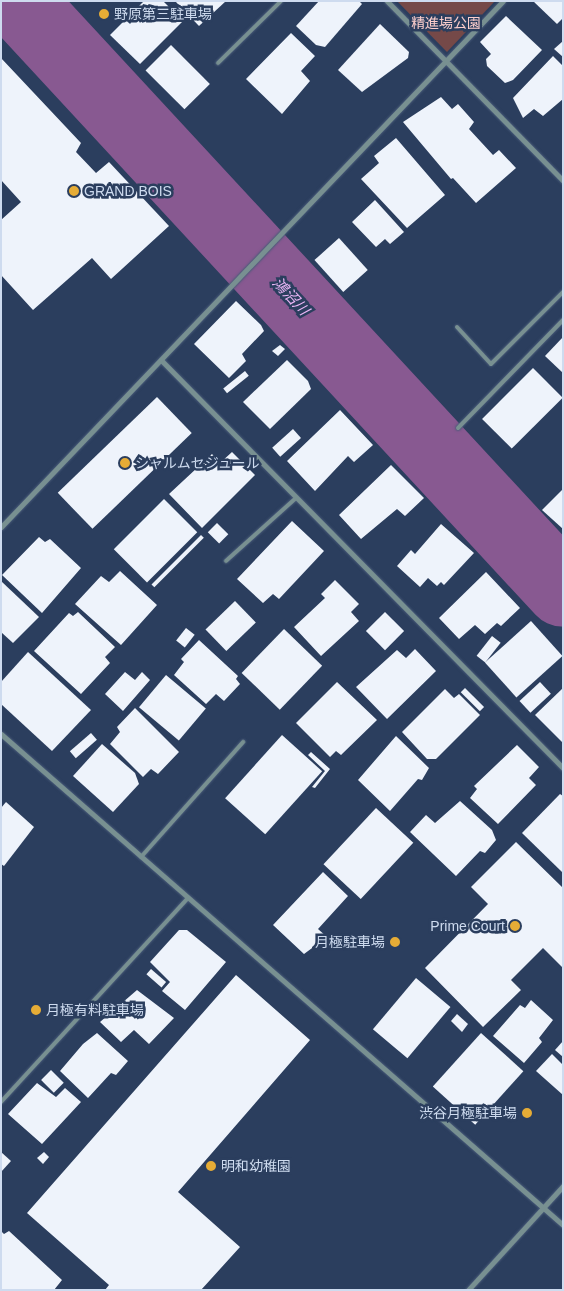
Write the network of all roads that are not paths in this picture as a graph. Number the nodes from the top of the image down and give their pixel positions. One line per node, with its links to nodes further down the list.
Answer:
1 (282, 1): 5 (lane)
2 (387, 1): 4 (street)
3 (503, 1): 4 (street)
4 (446, 61): 6 (street); 10 (street)
5 (218, 63)
6 (563, 182)
7 (563, 292): 9 (lane)
8 (563, 320): 11 (lane)
9 (457, 327)
10 (161, 360): 12 (street); 13 (street)
11 (458, 428)
12 (296, 498): 14 (lane); 17 (street)
13 (1, 527)
14 (226, 561)
15 (1, 734): 18 (street)
16 (243, 742): 18 (lane)
17 (563, 768)
18 (141, 857): 19 (street)
19 (188, 898): 20 (lane); 22 (street)
20 (1, 1102)
21 (563, 1186): 22 (street)
22 (542, 1208): 23 (street); 24 (street)
23 (563, 1225)
24 (468, 1290)

